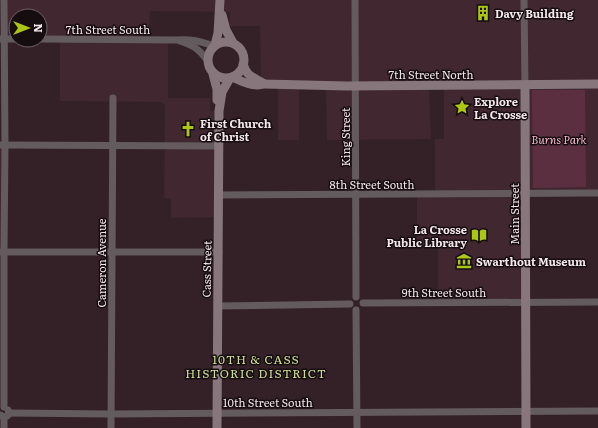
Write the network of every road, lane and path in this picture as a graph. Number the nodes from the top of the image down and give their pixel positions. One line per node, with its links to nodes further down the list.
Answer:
1 (4, 0): 5 (street)
2 (355, 0): 17 (street, King Street)
3 (524, 0): 16 (street, Main Street)
4 (220, 2): 8 (street); 9 (street)
5 (2, 39): 20 (street)
6 (48, 39): 7 (street, 7th Street South)
7 (176, 40): 9 (street, 7th Street South); 10 (street, 7th Street South)
8 (233, 44): 9 (street); 11 (street)
9 (215, 46): 10 (street)
10 (208, 60): 12 (street)
11 (243, 64): 13 (street); 14 (street)
12 (214, 74): 13 (street); 19 (street, Cass Street)
13 (231, 78): 14 (street, 7th Street North); 19 (street, Cass Street)
14 (264, 84): 17 (street, 7th Street North)
15 (598, 84): 16 (street, 7th Street North)
16 (525, 85): 17 (street, 7th Street North); 24 (street, Main Street)
17 (355, 86): 26 (street, King Street)
18 (113, 98): 21 (street, Cameron Avenue)
19 (219, 111): 22 (street, Cass Street)
20 (3, 145): 21 (street); 27 (street)
21 (112, 146): 22 (street); 28 (street, Cameron Avenue)
22 (220, 146): 25 (street, Cass Street)
23 (598, 193): 24 (street, 8th Street South)
24 (526, 194): 26 (street, 8th Street South); 33 (street, Main Street)
25 (219, 195): 26 (street, 8th Street South); 29 (street, Cass Street)
26 (356, 195): 30 (street, King Street)
27 (2, 252): 28 (street); 38 (street)
28 (112, 252): 29 (street); 42 (street, Cameron Avenue)
29 (218, 252): 35 (street, Cass Street)
30 (356, 297): 32 (street); 34 (street)
31 (598, 302): 33 (street, 9th Street South)
32 (363, 303): 33 (street, 9th Street South); 36 (street)
33 (526, 303): 40 (street, Main Street)
34 (350, 304): 35 (street); 36 (street)
35 (218, 306): 41 (street, Cass Street)
36 (356, 310): 39 (street)
37 (598, 411): 40 (street, 10th Street South)
38 (3, 412): 42 (street, 10th Street South); 43 (street)
39 (357, 412): 40 (street, 10th Street South); 41 (street, 10th Street South); 46 (street)
40 (526, 412): 47 (street, Main Street)
41 (217, 413): 42 (street, 10th Street South); 45 (street, Cass Street)
42 (111, 414): 44 (street, Cameron Avenue)
43 (4, 428)
44 (110, 428)
45 (217, 428)
46 (357, 428)
47 (526, 428)

